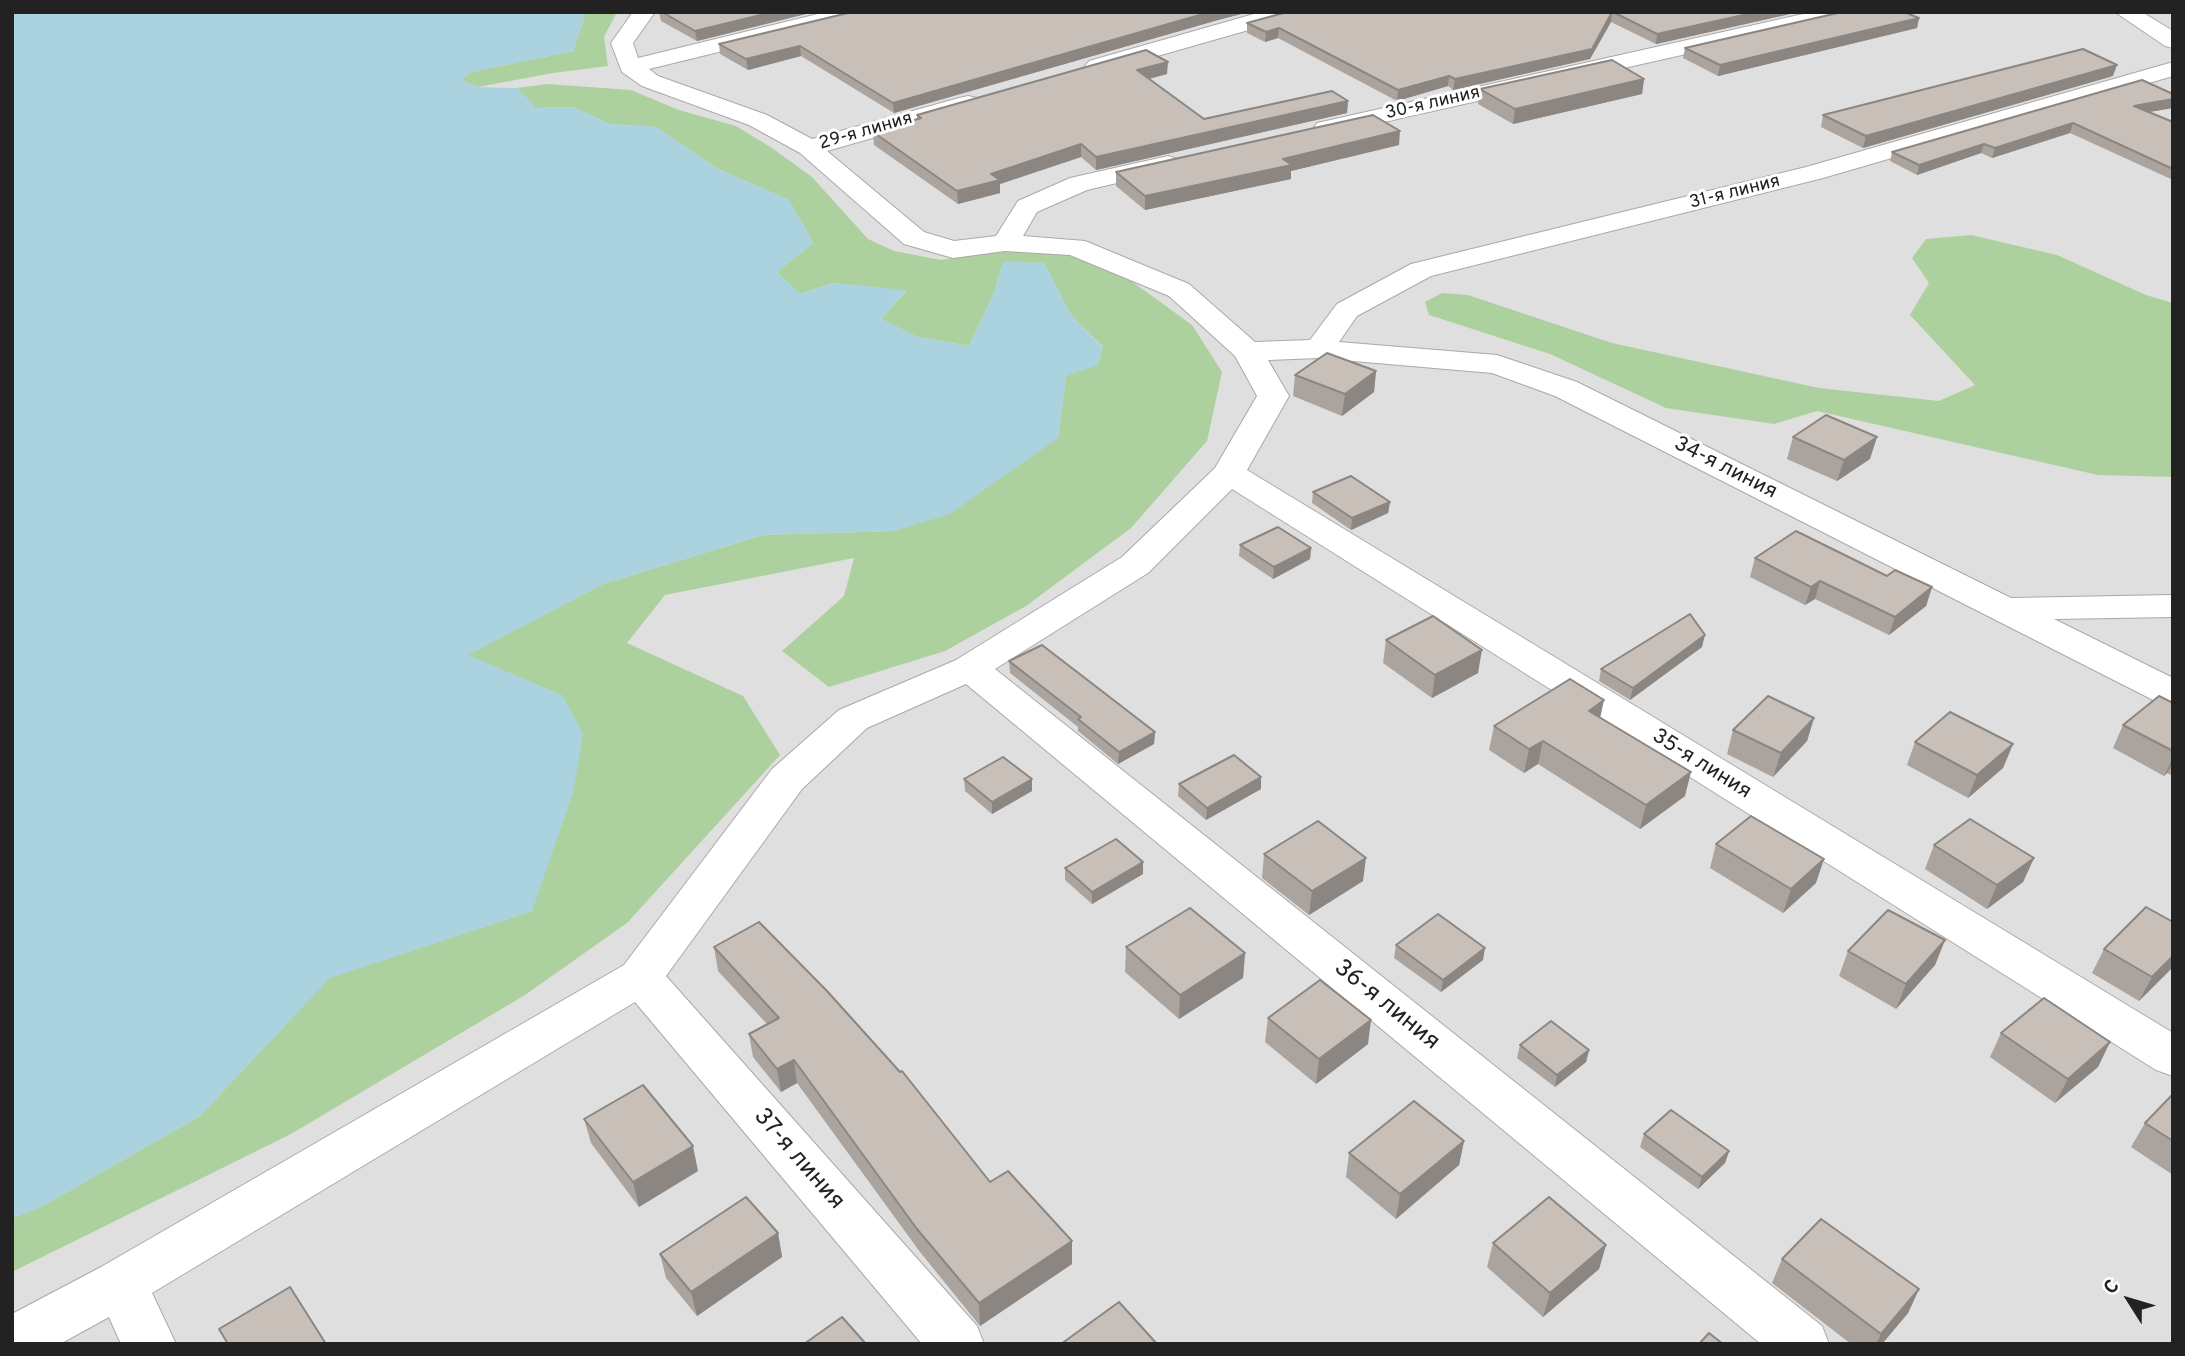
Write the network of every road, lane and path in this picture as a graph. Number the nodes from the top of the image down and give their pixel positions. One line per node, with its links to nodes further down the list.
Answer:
1 (644, 12): 7 (street)
2 (853, 12): 7 (street)
3 (1286, 12): 9 (street)
4 (1842, 12): 11 (street, 30-я линия)
5 (2126, 12): 6 (street)
6 (2173, 41)
7 (630, 67): 12 (street)
8 (2173, 69): 15 (street, 31-я линия)
9 (1074, 73)
10 (994, 95): 12 (street, 29-я линия)
11 (1308, 132)
12 (809, 148): 14 (street)
13 (1187, 160): 14 (street)
14 (1005, 243): 16 (street)
15 (1319, 349): 16 (street, 34-я линия); 19 (street, 34-я линия)
16 (1248, 351): 17 (street)
17 (1229, 473): 20 (street); 23 (street, 35-я линия)
18 (2173, 606): 19 (street)
19 (2002, 609): 21 (street, 34-я линия)
20 (970, 667): 22 (street); 28 (street, 36-я линия)
21 (2173, 694)
22 (640, 977): 24 (street); 27 (street, 37-я линия)
23 (2173, 1056)
24 (120, 1284): 25 (street); 26 (street)
25 (12, 1342)
26 (149, 1344)
27 (957, 1344)
28 (1802, 1344)

